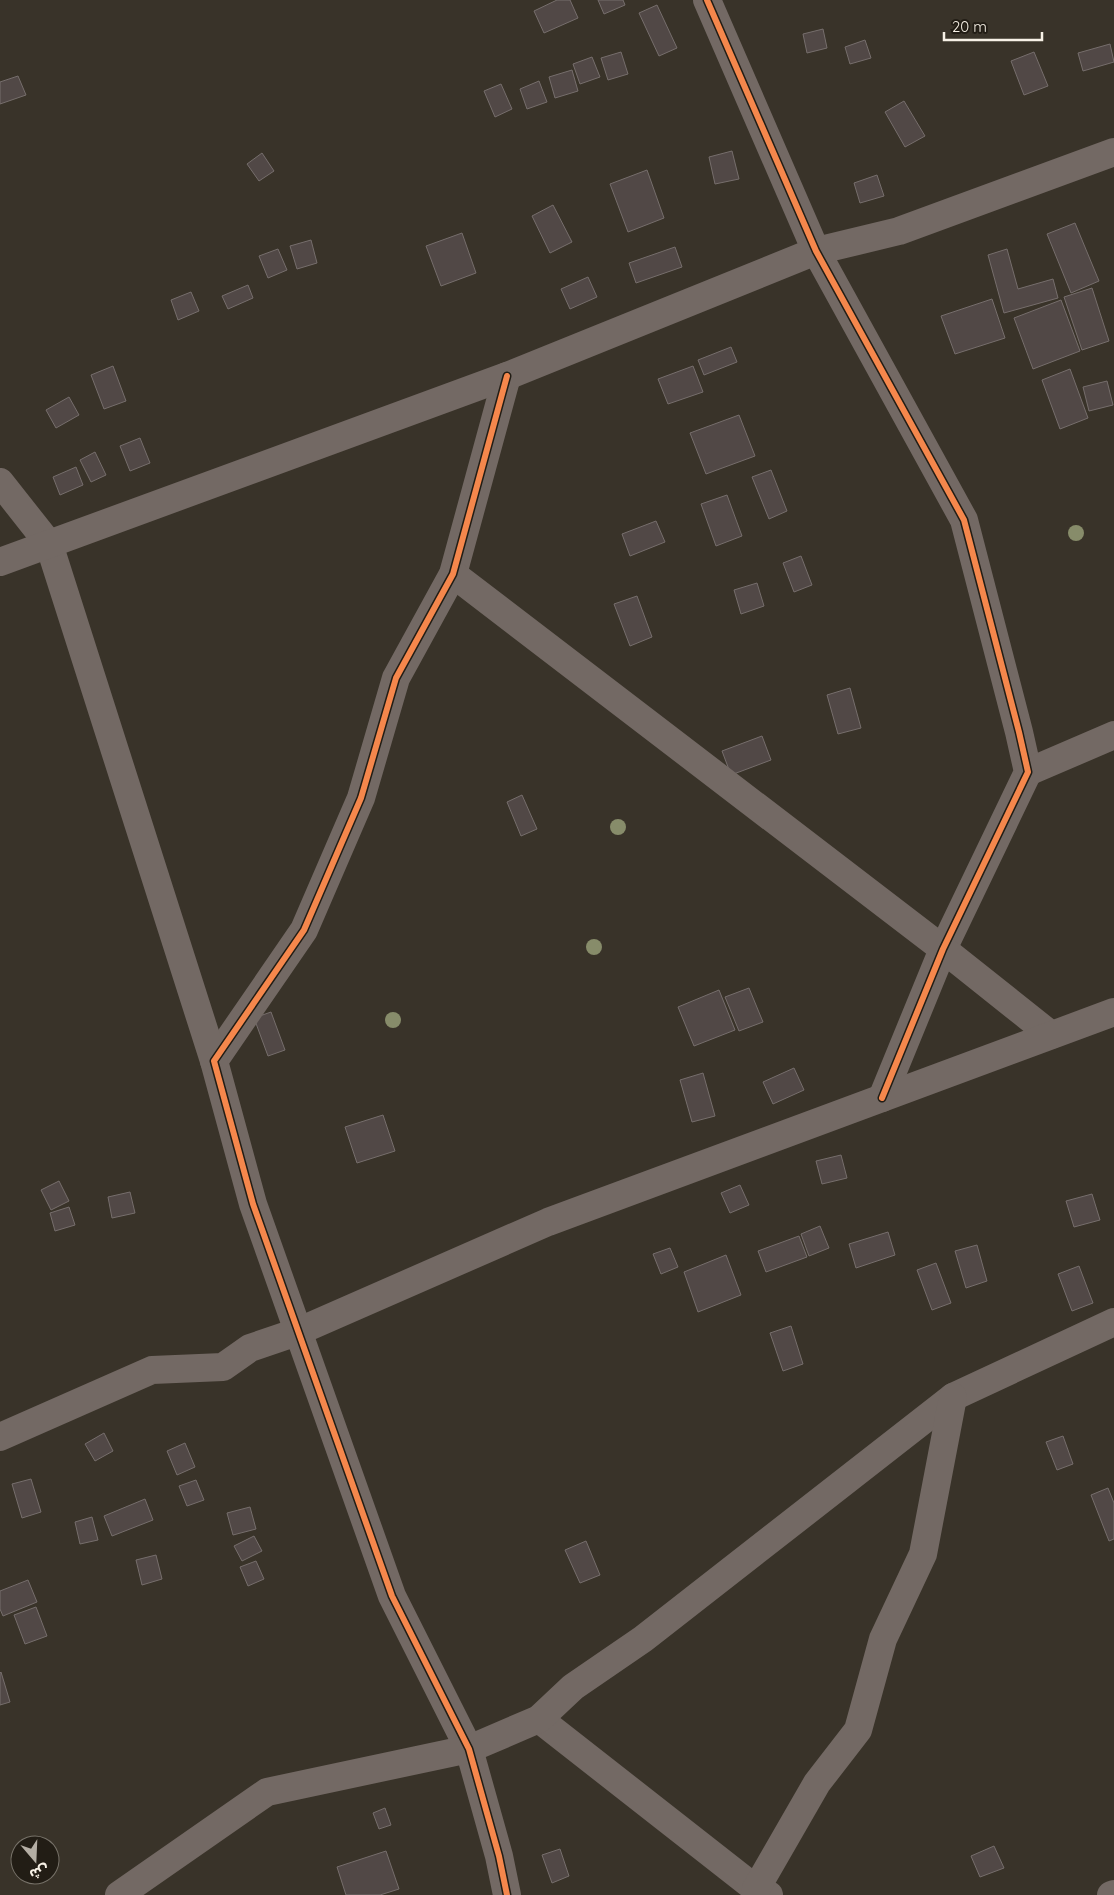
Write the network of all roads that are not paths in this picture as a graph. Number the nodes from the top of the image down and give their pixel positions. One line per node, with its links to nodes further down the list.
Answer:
1 (707, 0): 3 (street)
2 (1114, 152): 3 (street)
3 (816, 251): 4 (street); 10 (street)
4 (507, 376): 6 (street); 8 (street)
5 (0, 482): 6 (street)
6 (49, 544): 7 (street); 14 (street)
7 (0, 562)
8 (453, 574): 11 (street); 14 (street)
9 (1114, 735): 10 (street)
10 (1028, 772): 11 (street)
11 (943, 949): 13 (street); 15 (street)
12 (1114, 1012): 13 (street)
13 (1051, 1035): 15 (street)
14 (214, 1061): 17 (street)
15 (882, 1098): 17 (street)
16 (1114, 1322): 18 (street)
17 (297, 1332): 19 (street); 21 (street)
18 (954, 1397): 20 (street); 22 (street)
19 (0, 1437)
20 (539, 1719): 21 (street); 22 (street)
21 (469, 1750): 23 (street); 24 (street)
22 (760, 1893)
23 (119, 1895)
24 (507, 1895)

